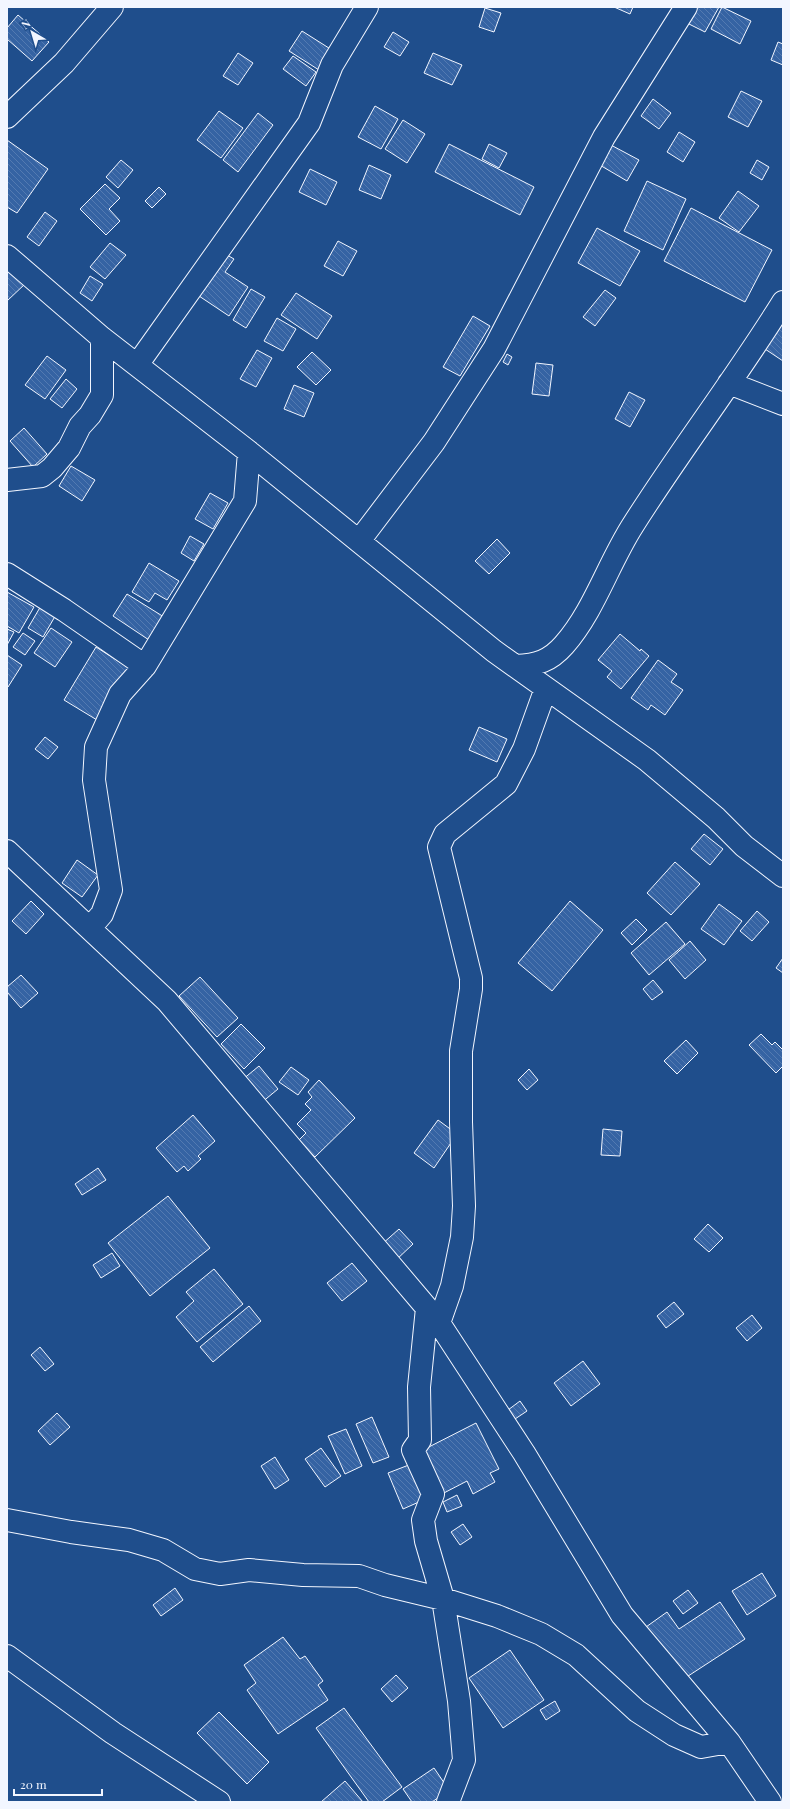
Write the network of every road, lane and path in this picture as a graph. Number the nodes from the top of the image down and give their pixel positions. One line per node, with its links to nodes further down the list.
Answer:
1 (112, 7): 4 (street)
2 (367, 7): 8 (street)
3 (686, 7): 13 (street)
4 (7, 118)
5 (7, 256): 7 (street)
6 (783, 302): 9 (street)
7 (102, 338): 8 (street); 12 (street)
8 (137, 365): 11 (street)
9 (729, 383): 10 (street); 16 (street)
10 (783, 404)
11 (250, 452): 13 (street); 15 (street)
12 (7, 480)
13 (359, 541): 16 (street)
14 (7, 574): 15 (street)
15 (145, 666): 20 (street)
16 (516, 666): 17 (street)
17 (546, 688): 19 (street); 21 (street)
18 (7, 851): 20 (street)
19 (783, 876)
20 (90, 928): 21 (street)
21 (433, 1316): 23 (street); 25 (street)
22 (7, 1520): 23 (street)
23 (444, 1599): 25 (street); 27 (street)
24 (7, 1656): 26 (street)
25 (729, 1742): 28 (street)
26 (219, 1802)
27 (448, 1802)
28 (770, 1802)

